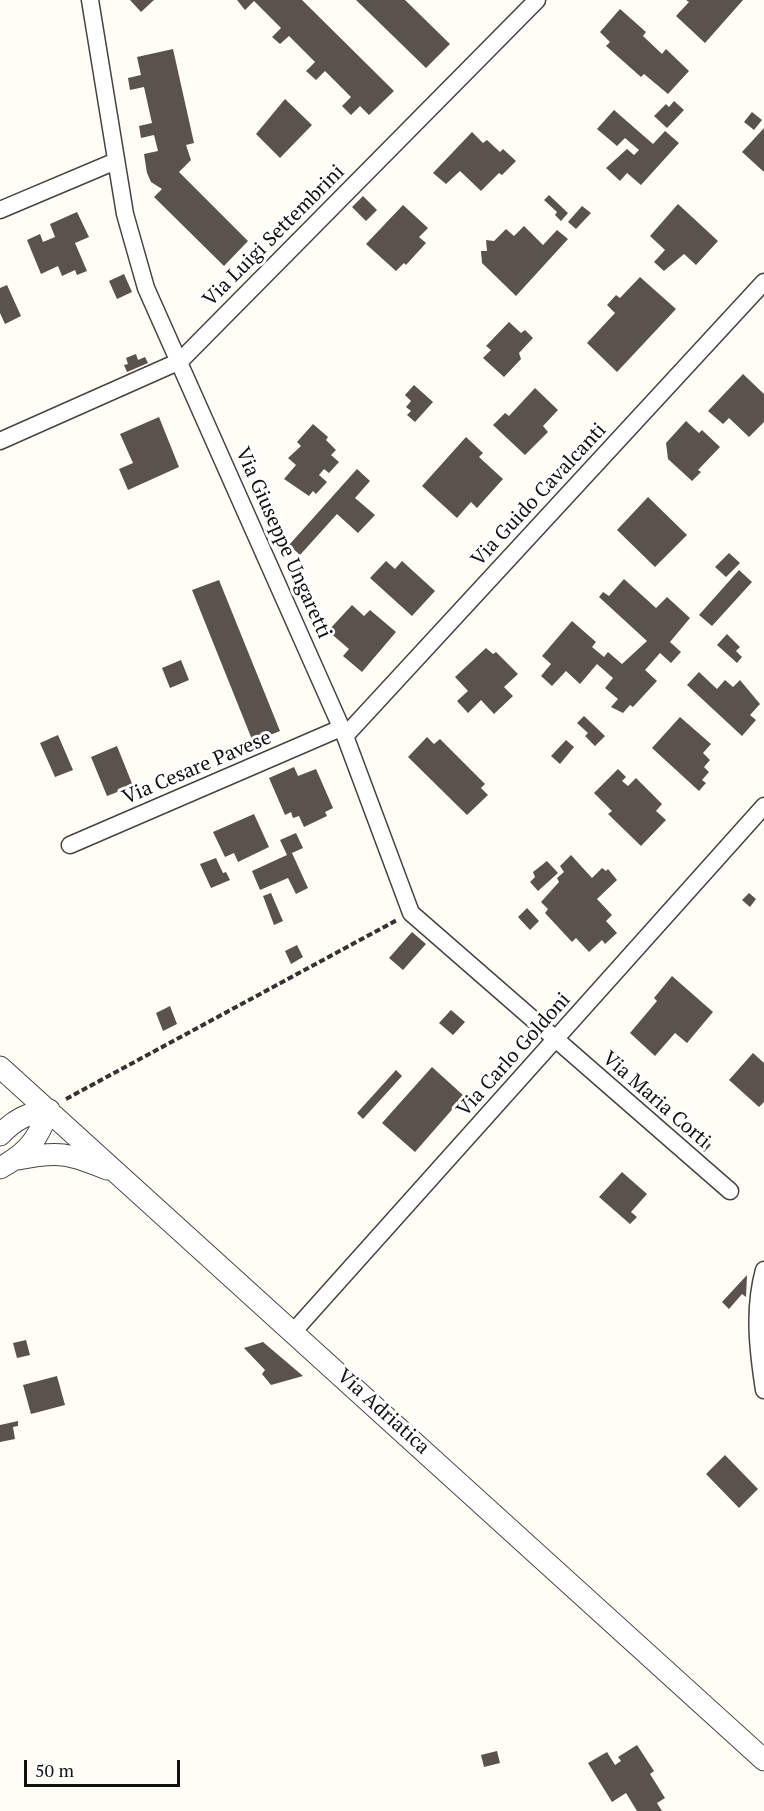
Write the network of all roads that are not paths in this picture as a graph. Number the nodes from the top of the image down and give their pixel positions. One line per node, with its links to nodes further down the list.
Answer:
1 (90, 0): 3 (street, Via Giuseppe Ungaretti)
2 (537, 0): 6 (street, Via Luigi Settembrini)
3 (116, 161): 4 (street); 6 (street, Via Giuseppe Ungaretti)
4 (0, 210)
5 (764, 282): 8 (street, Via Guido Cavalcanti)
6 (180, 361): 7 (street, Via Luigi Settembrini); 8 (street, Via Giuseppe Ungaretti)
7 (0, 441)
8 (343, 732): 10 (street, Via Cesare Pavese); 11 (street, Via Giuseppe Ungaretti)
9 (764, 806): 11 (street, Via Carlo Goldoni)
10 (70, 845)
11 (556, 1040): 17 (street, Via Maria Corti); 19 (street, Via Carlo Goldoni)
12 (0, 1067): 13 (street, Via Adriatica)
13 (49, 1110): 14 (street); 15 (street); 16 (street, Via Adriatica)
14 (0, 1135)
15 (9, 1163): 16 (street)
16 (121, 1174): 19 (street, Via Adriatica)
17 (730, 1191)
18 (764, 1270): 20 (street)
19 (294, 1331): 21 (street, Via Adriatica)
20 (764, 1390)
21 (764, 1760)

